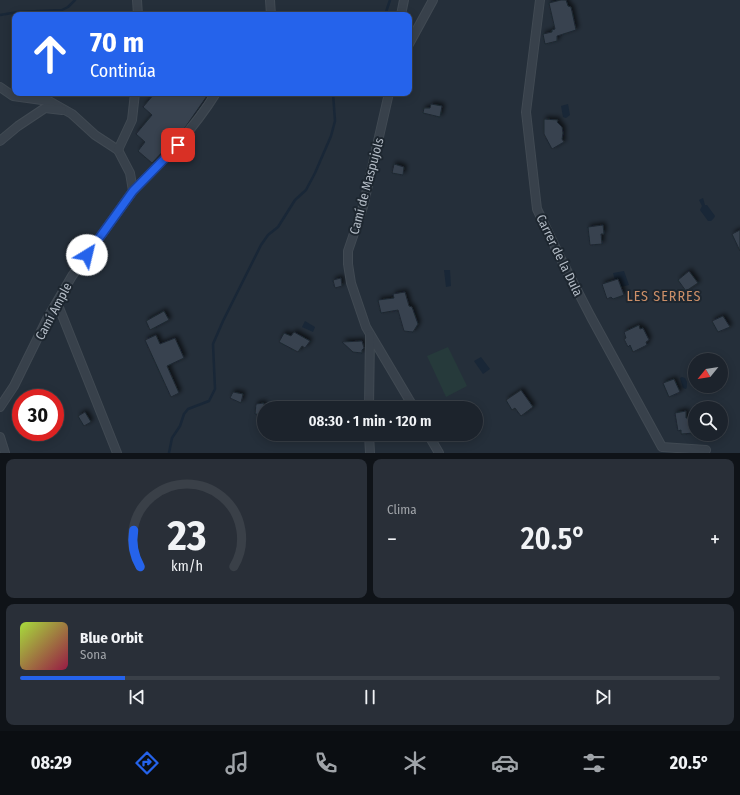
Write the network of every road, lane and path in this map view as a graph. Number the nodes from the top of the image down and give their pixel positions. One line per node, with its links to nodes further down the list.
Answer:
1 (137, 0): 6 (street)
2 (270, 0): 7 (street)
3 (404, 0): 8 (street)
4 (433, 0): 9 (street)
5 (540, 0): 28 (street, Carrer de la Dula)
6 (138, 12)
7 (271, 12)
8 (402, 12)
9 (412, 38)
10 (1, 89): 11 (street)
11 (12, 95)
12 (13, 96): 16 (street)
13 (136, 96): 18 (street)
14 (214, 96): 19 (street, Camí Ample)
15 (388, 96): 21 (street, Camí de Maspujols)
16 (63, 110): 17 (street); 18 (street)
17 (0, 141)
18 (118, 150): 19 (street)
19 (133, 191): 24 (street, Camí Ample)
20 (58, 305): 30 (street)
21 (370, 334): 22 (street); 23 (street, Camí de Maspujols)
22 (369, 401)
23 (410, 401)
24 (0, 407)
25 (0, 437): 29 (street)
26 (369, 441): 31 (street)
27 (432, 441): 32 (street)
28 (706, 450)
29 (5, 453)
30 (117, 453)
31 (370, 453)
32 (439, 453)

